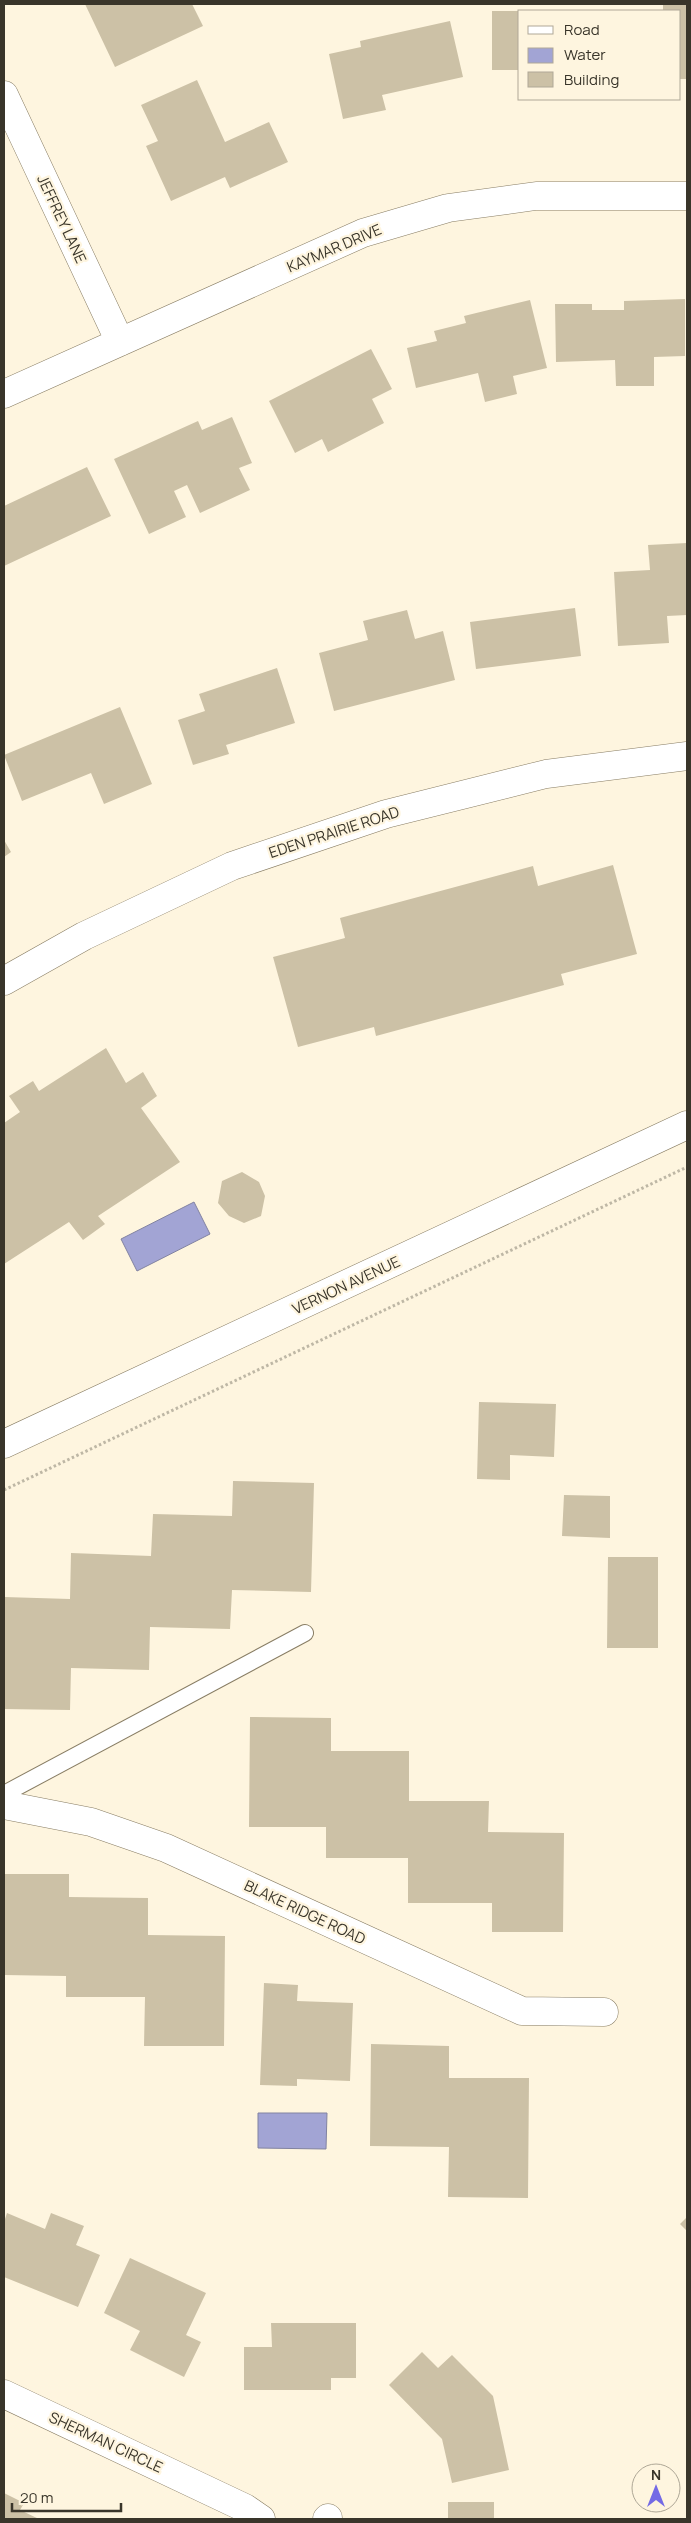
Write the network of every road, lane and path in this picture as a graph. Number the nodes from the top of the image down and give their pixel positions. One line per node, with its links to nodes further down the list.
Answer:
1 (4, 95): 3 (street, JEFFREY LANE)
2 (687, 196): 3 (street, KAYMAR DRIVE)
3 (120, 342): 4 (street, KAYMAR DRIVE)
4 (4, 394)
5 (687, 756): 6 (street, EDEN PRAIRIE ROAD)
6 (4, 981)
7 (687, 1125): 9 (street, VERNON AVENUE)
8 (687, 1167): 10 (path)
9 (4, 1444)
10 (4, 1490)
11 (305, 1633): 12 (lane)
12 (4, 1794)
13 (4, 1805): 14 (street, BLAKE RIDGE ROAD)
14 (604, 2012)
15 (4, 2394): 16 (street, SHERMAN CIRCLE)
16 (261, 2519)

